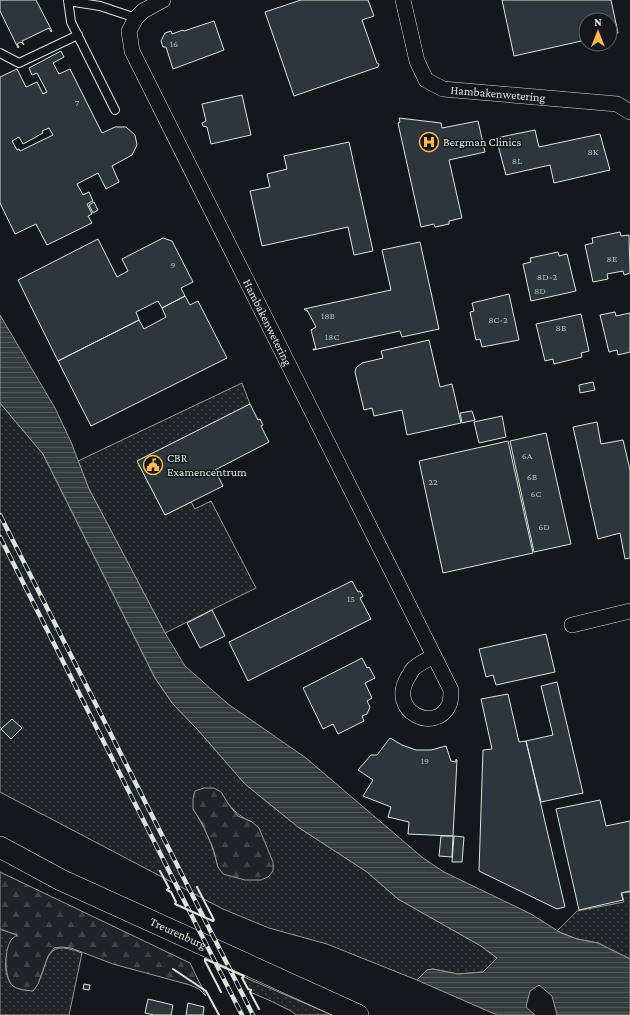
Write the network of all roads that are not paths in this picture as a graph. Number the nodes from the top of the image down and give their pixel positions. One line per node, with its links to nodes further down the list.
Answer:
1 (68, 0): 4 (lane); 5 (lane)
2 (163, 0): 4 (street)
3 (403, 0): 8 (street, Hambakenwetering)
4 (136, 18): 11 (street, Hambakenwetering)
5 (78, 36): 6 (lane); 7 (lane)
6 (0, 53)
7 (115, 110)
8 (630, 112)
9 (630, 611): 10 (street)
10 (572, 625)
11 (434, 656)
12 (0, 847): 13 (main road, Treurenburg)
13 (358, 1015)

